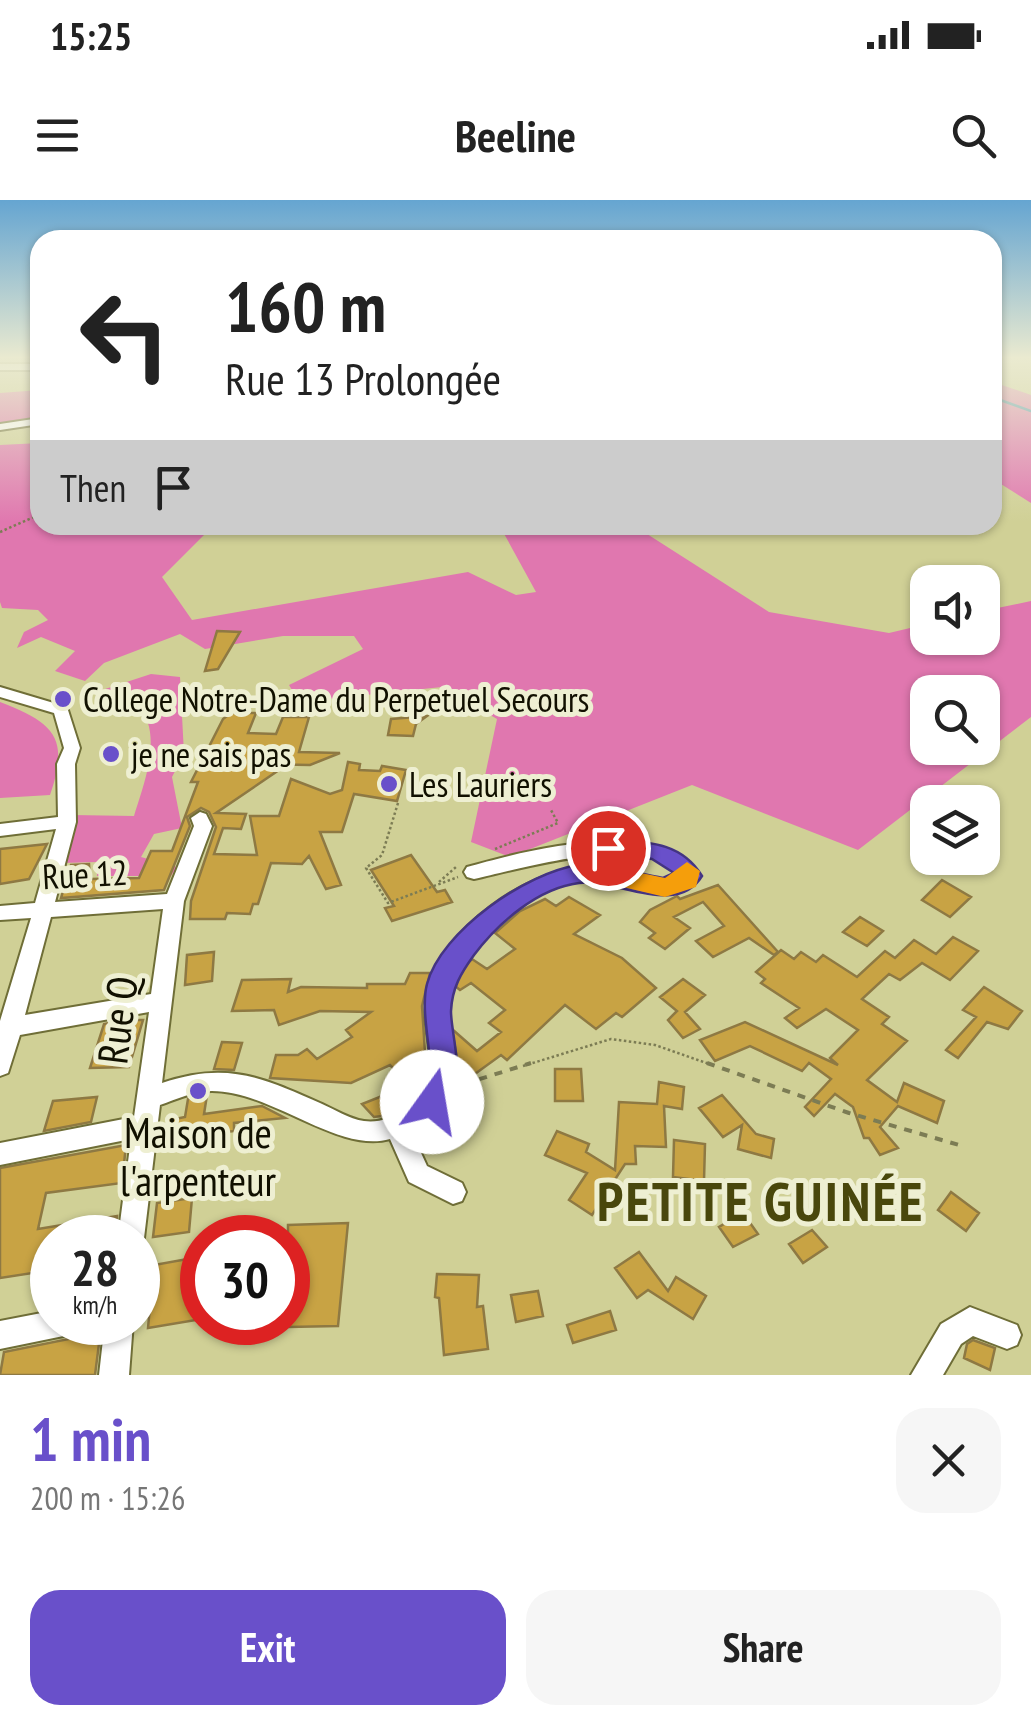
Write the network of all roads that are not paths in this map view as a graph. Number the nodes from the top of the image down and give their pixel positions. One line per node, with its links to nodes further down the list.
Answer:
1 (30, 422): 2 (street)
2 (0, 427)
3 (0, 692): 5 (street)
4 (200, 818): 8 (street, Rue Q)
5 (68, 822): 6 (street); 9 (street)
6 (0, 830)
7 (466, 868): 16 (street)
8 (174, 901): 9 (street, Rue 12); 11 (street, Rue Q)
9 (44, 908): 10 (street, Rue 12); 12 (street)
10 (0, 913)
11 (162, 1001): 12 (street); 14 (street, Rue Q)
12 (6, 1028): 13 (street)
13 (0, 1066)
14 (151, 1098): 15 (street, Rue Q); 16 (street)
15 (147, 1125): 17 (street); 19 (street, Rue Q)
16 (396, 1126): 18 (street)
17 (0, 1154)
18 (453, 1192)
19 (134, 1215)
20 (30, 1330): 21 (street)
21 (0, 1335)
22 (1006, 1335): 25 (street)
23 (117, 1345): 24 (street)
24 (114, 1375)
25 (926, 1375)

